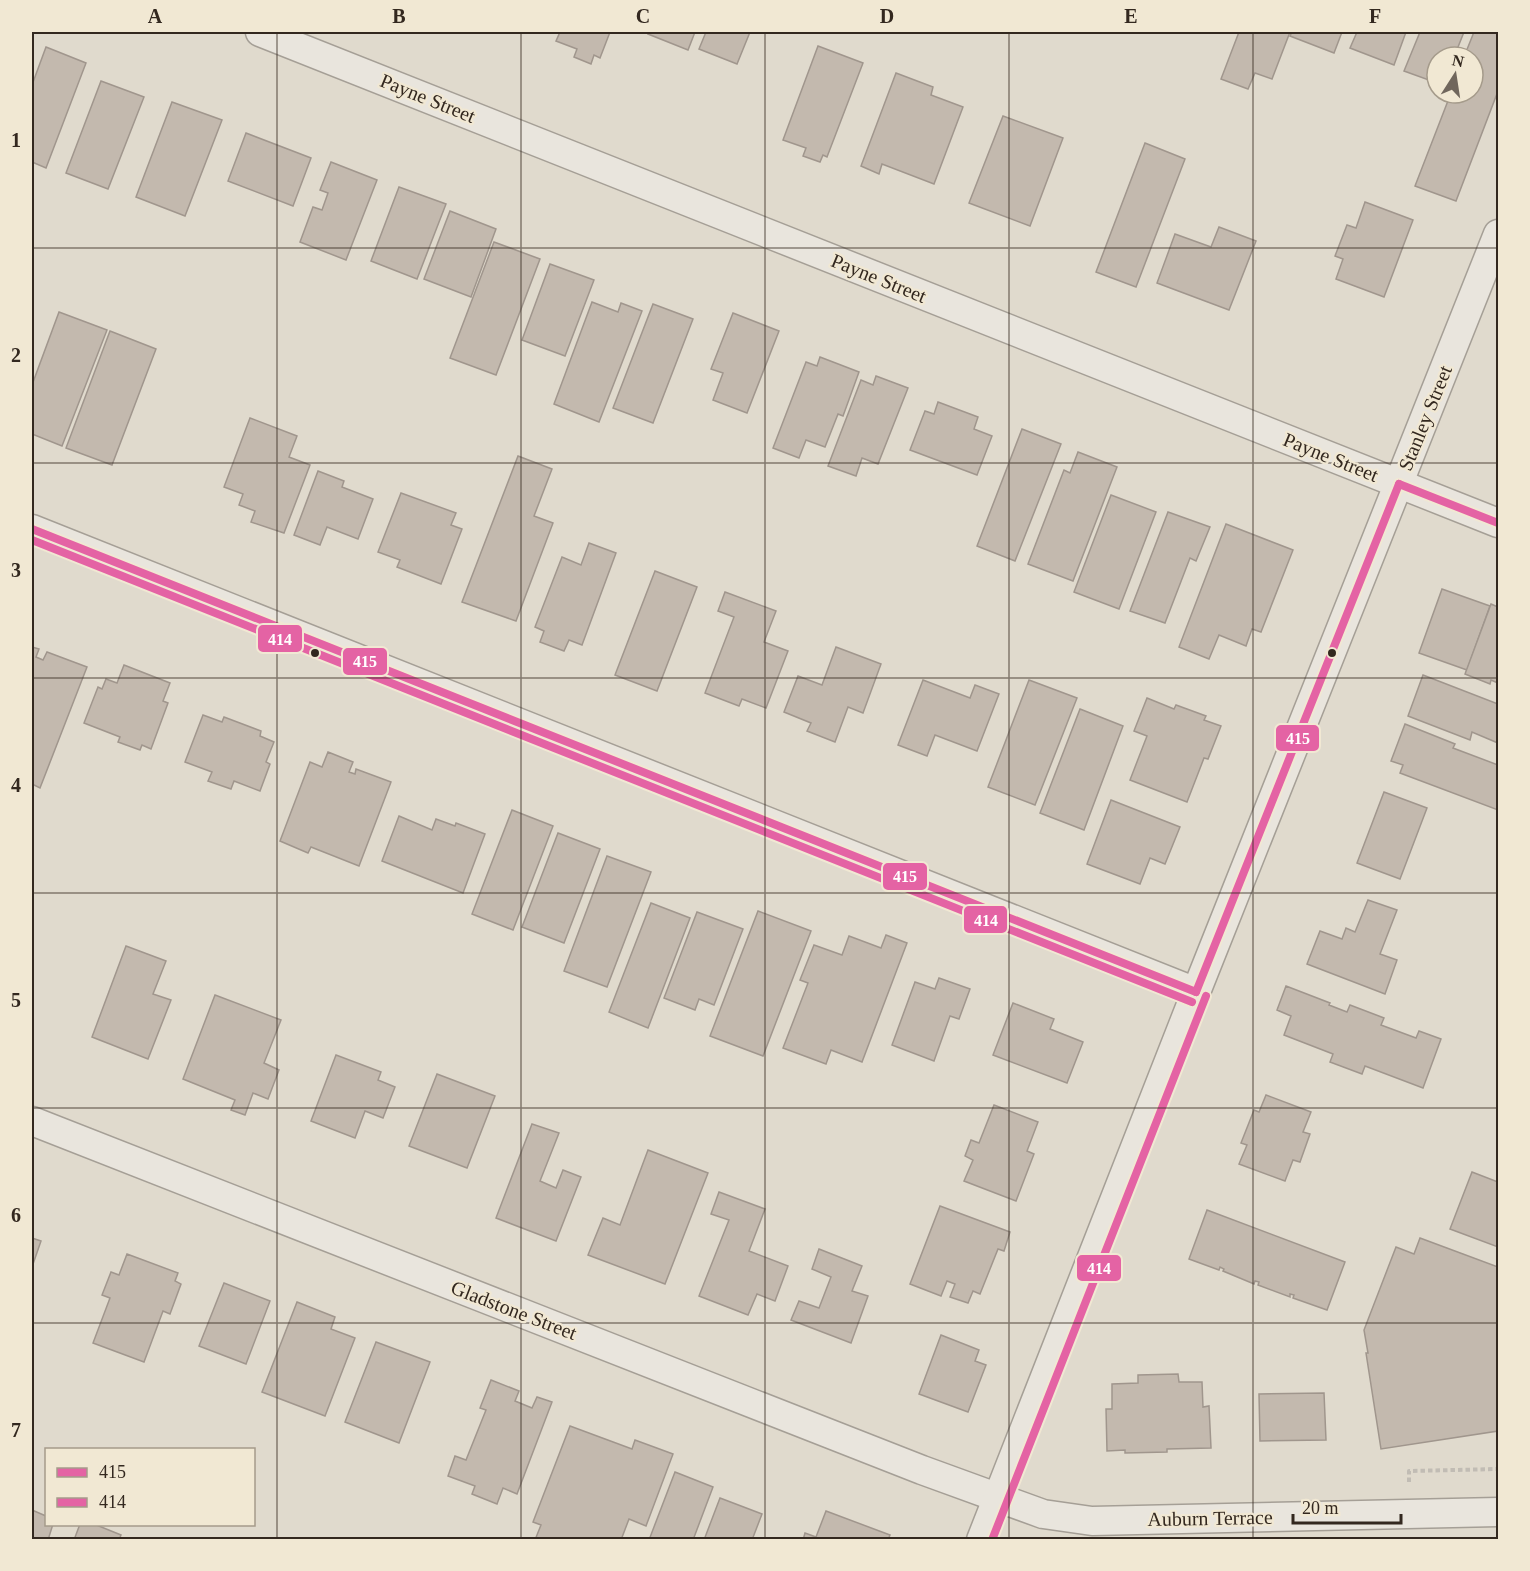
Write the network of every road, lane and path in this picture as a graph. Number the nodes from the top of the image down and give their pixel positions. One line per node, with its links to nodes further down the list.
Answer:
1 (260, 32): 3 (street, Payne Street)
2 (1498, 234): 3 (street, Stanley Street)
3 (1399, 484): 4 (street, Payne Street); 6 (street, Stanley Street)
4 (1498, 523)
5 (32, 529): 6 (street)
6 (1196, 992): 9 (street, Stanley Street)
7 (32, 1121): 9 (street, Gladstone Street)
8 (1498, 1469): 11 (path)
9 (997, 1499): 11 (street, Auburn Terrace); 12 (street, Stanley Street)
10 (1498, 1512): 11 (street, Auburn Terrace)
11 (1409, 1515)
12 (981, 1539)

